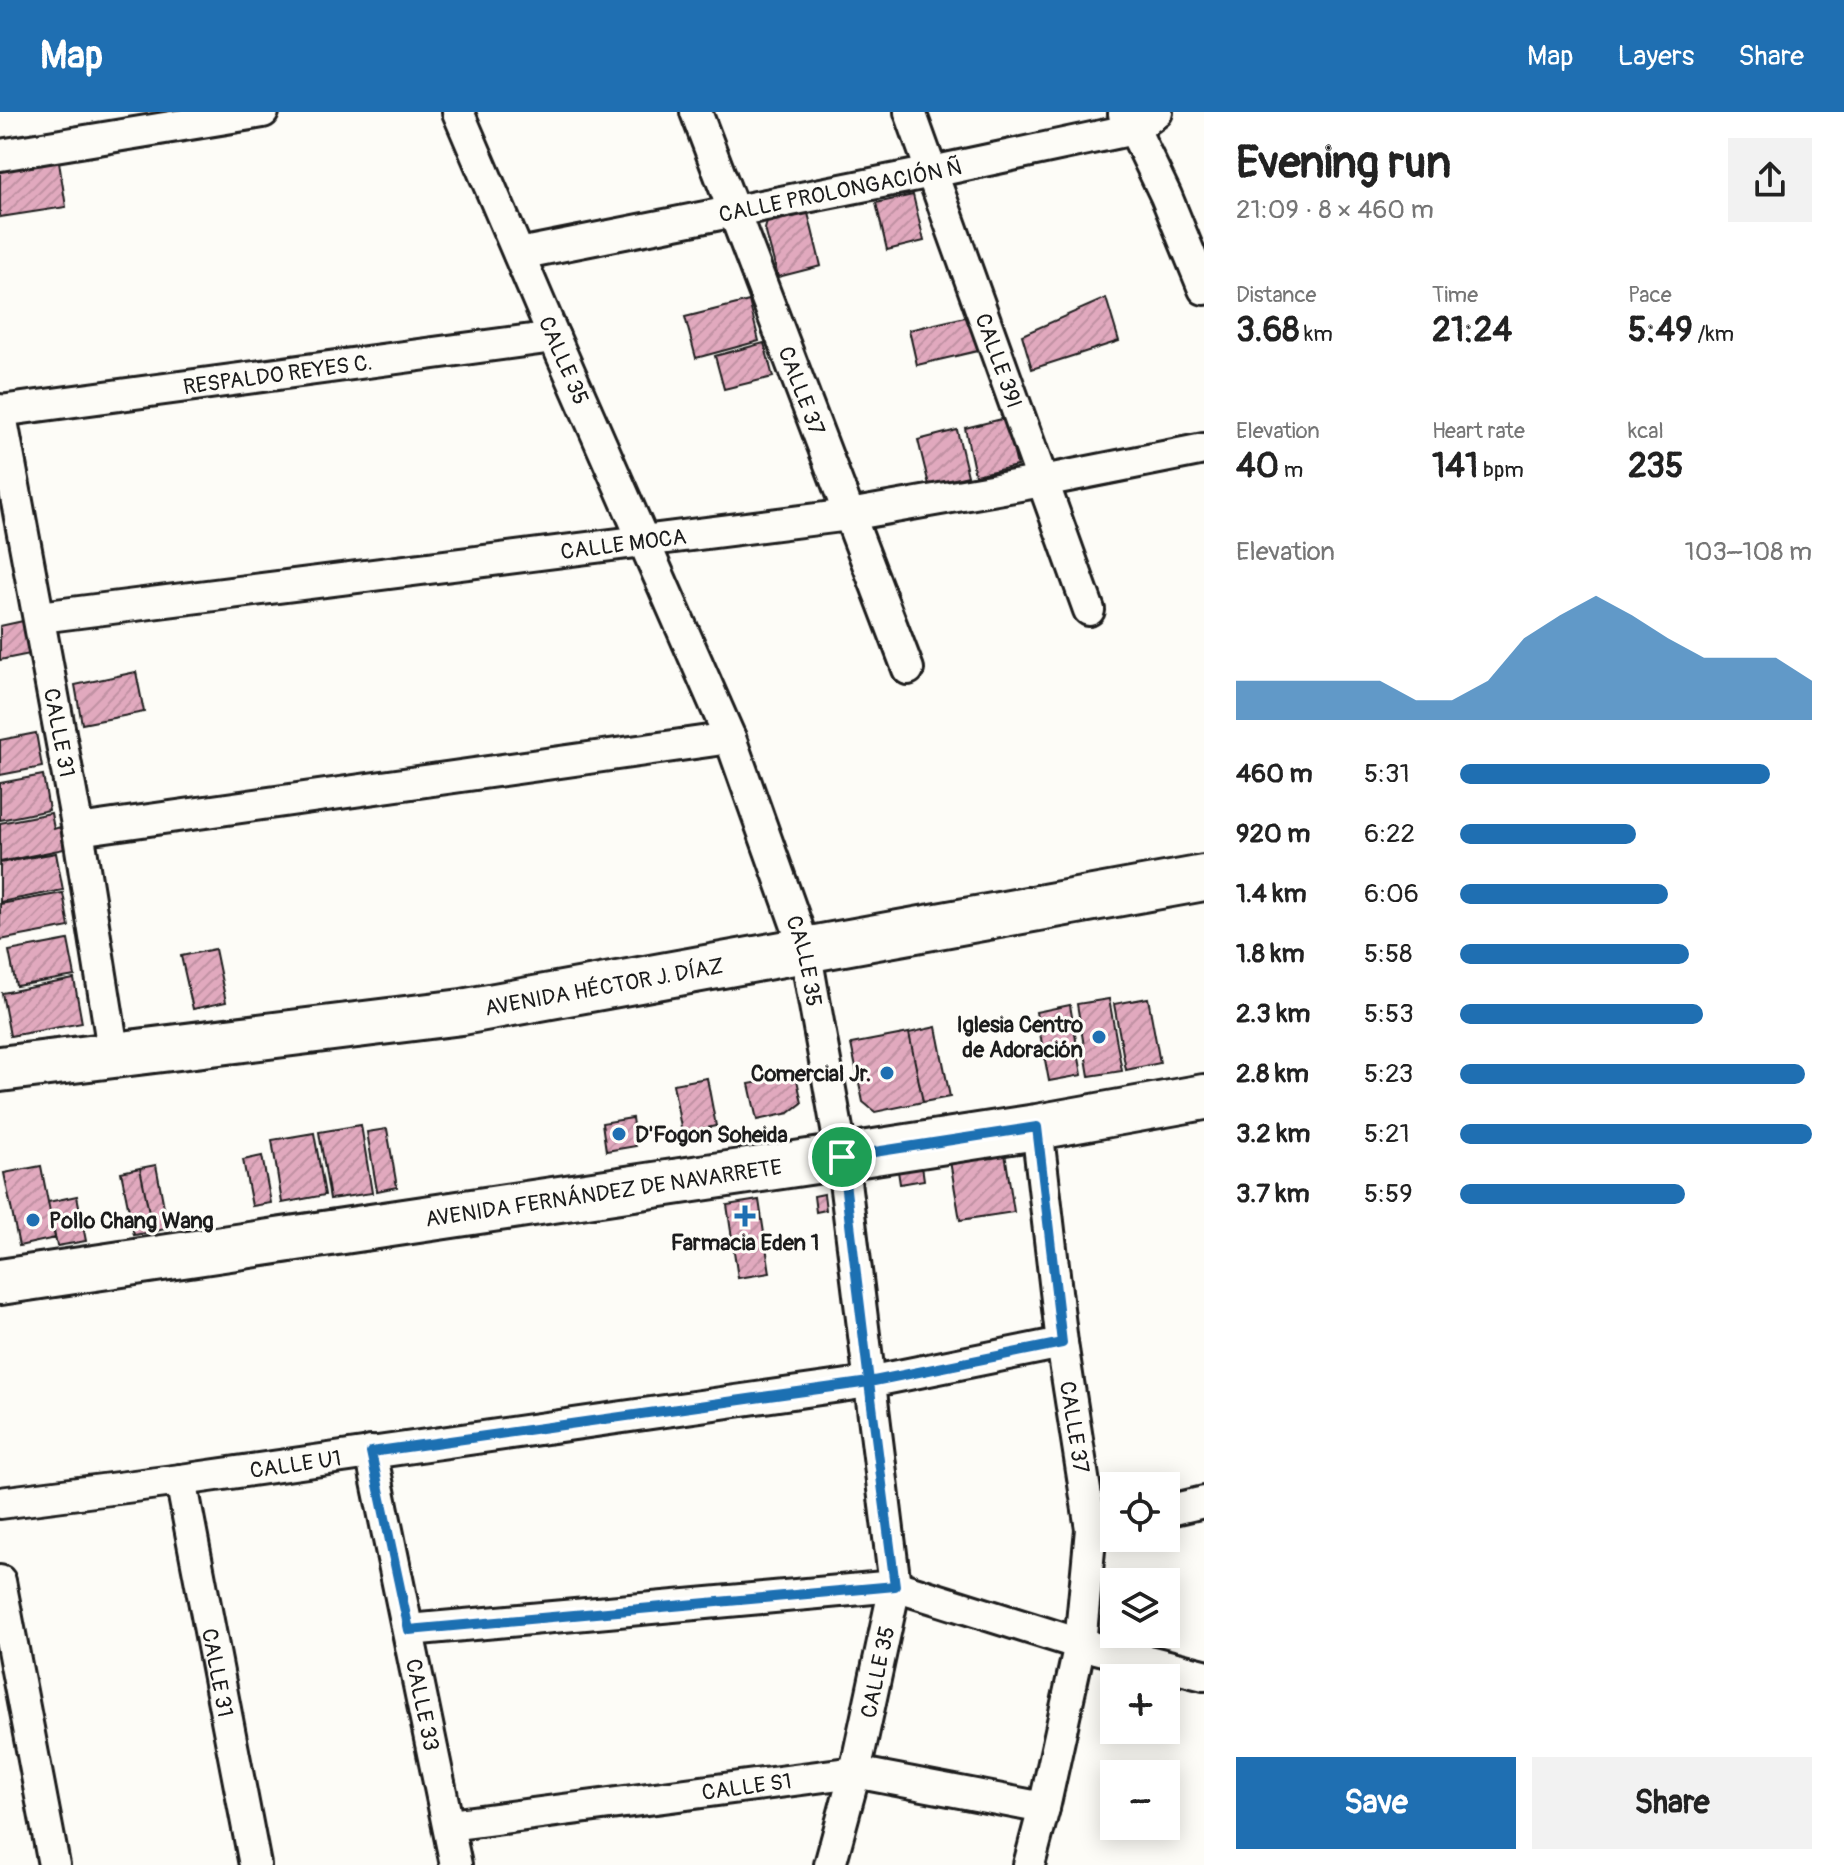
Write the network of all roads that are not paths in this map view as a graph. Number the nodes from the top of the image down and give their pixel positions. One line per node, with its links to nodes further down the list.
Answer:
1 (263, 112): 5 (street)
2 (458, 112): 10 (street, CALLE 35)
3 (696, 112): 9 (street, CALLE 37)
4 (910, 112): 8 (street, CALLE 39I)
5 (201, 117): 7 (street)
6 (1138, 118): 8 (street, CALLE PROLONGACIÓN Ñ); 11 (street)
7 (0, 155)
8 (932, 172): 9 (street, CALLE PROLONGACIÓN Ñ); 15 (street, CALLE 39I)
9 (734, 212): 10 (street, CALLE PROLONGACIÓN Ñ); 16 (street, CALLE 37)
10 (519, 254): 12 (street, CALLE 35)
11 (1204, 289)
12 (554, 337): 13 (street, RESPALDO REYES C.); 17 (street, CALLE 35)
13 (0, 410): 19 (street, CALLE 31)
14 (1204, 449): 15 (street, CALLE MOCA)
15 (1043, 481): 16 (street, CALLE MOCA); 18 (street, CALLE 39I)
16 (849, 515): 17 (street, CALLE MOCA); 20 (street, CALLE 37)
17 (644, 542): 19 (street, CALLE MOCA); 21 (street, CALLE 35)
18 (1089, 610)
19 (40, 617): 22 (street, CALLE 31)
20 (908, 669)
21 (730, 738): 22 (street); 24 (street, CALLE 35)
22 (78, 830): 25 (street, CALLE 31)
23 (1204, 878): 24 (street, AVENIDA HÉCTOR J. DÍAZ)
24 (805, 949): 25 (street, AVENIDA HÉCTOR J. DÍAZ); 29 (street, CALLE 35)
25 (114, 1056): 26 (street, AVENIDA HÉCTOR J. DÍAZ)
26 (0, 1069)
27 (1203, 1101): 28 (street, AVENIDA FERNÁNDEZ DE NAVARRETE)
28 (1037, 1127): 29 (street, AVENIDA FERNÁNDEZ DE NAVARRETE); 31 (street, CALLE 37)
29 (842, 1157): 30 (street, AVENIDA FERNÁNDEZ DE NAVARRETE); 32 (street, CALLE 35)
30 (0, 1282)
31 (1062, 1343): 32 (street, CALLE U1); 38 (street, CALLE 37)
32 (869, 1382): 33 (street, CALLE U1); 41 (street, CALLE 35)
33 (371, 1452): 34 (street, CALLE U1); 42 (street, CALLE 33)
34 (181, 1480): 36 (street, CALLE U1); 49 (street, CALLE 31)
35 (1204, 1502): 37 (street)
36 (0, 1503)
37 (1180, 1508)
38 (1100, 1513)
39 (1100, 1541): 43 (street, CALLE 37)
40 (0, 1581): 48 (street)
41 (895, 1586): 42 (street); 43 (street); 45 (street, CALLE 35)
42 (409, 1630): 47 (street, CALLE 33)
43 (1080, 1644): 44 (street); 46 (street, CALLE 37)
44 (1204, 1675)
45 (855, 1772): 46 (street, CALLE S1); 47 (street, CALLE S1); 51 (street, CALLE 35)
46 (1044, 1808): 52 (street, CALLE 37)
47 (449, 1825): 50 (street, CALLE 33)
48 (54, 1865)
49 (255, 1865)
50 (456, 1865)
51 (830, 1865)
52 (1029, 1865)

